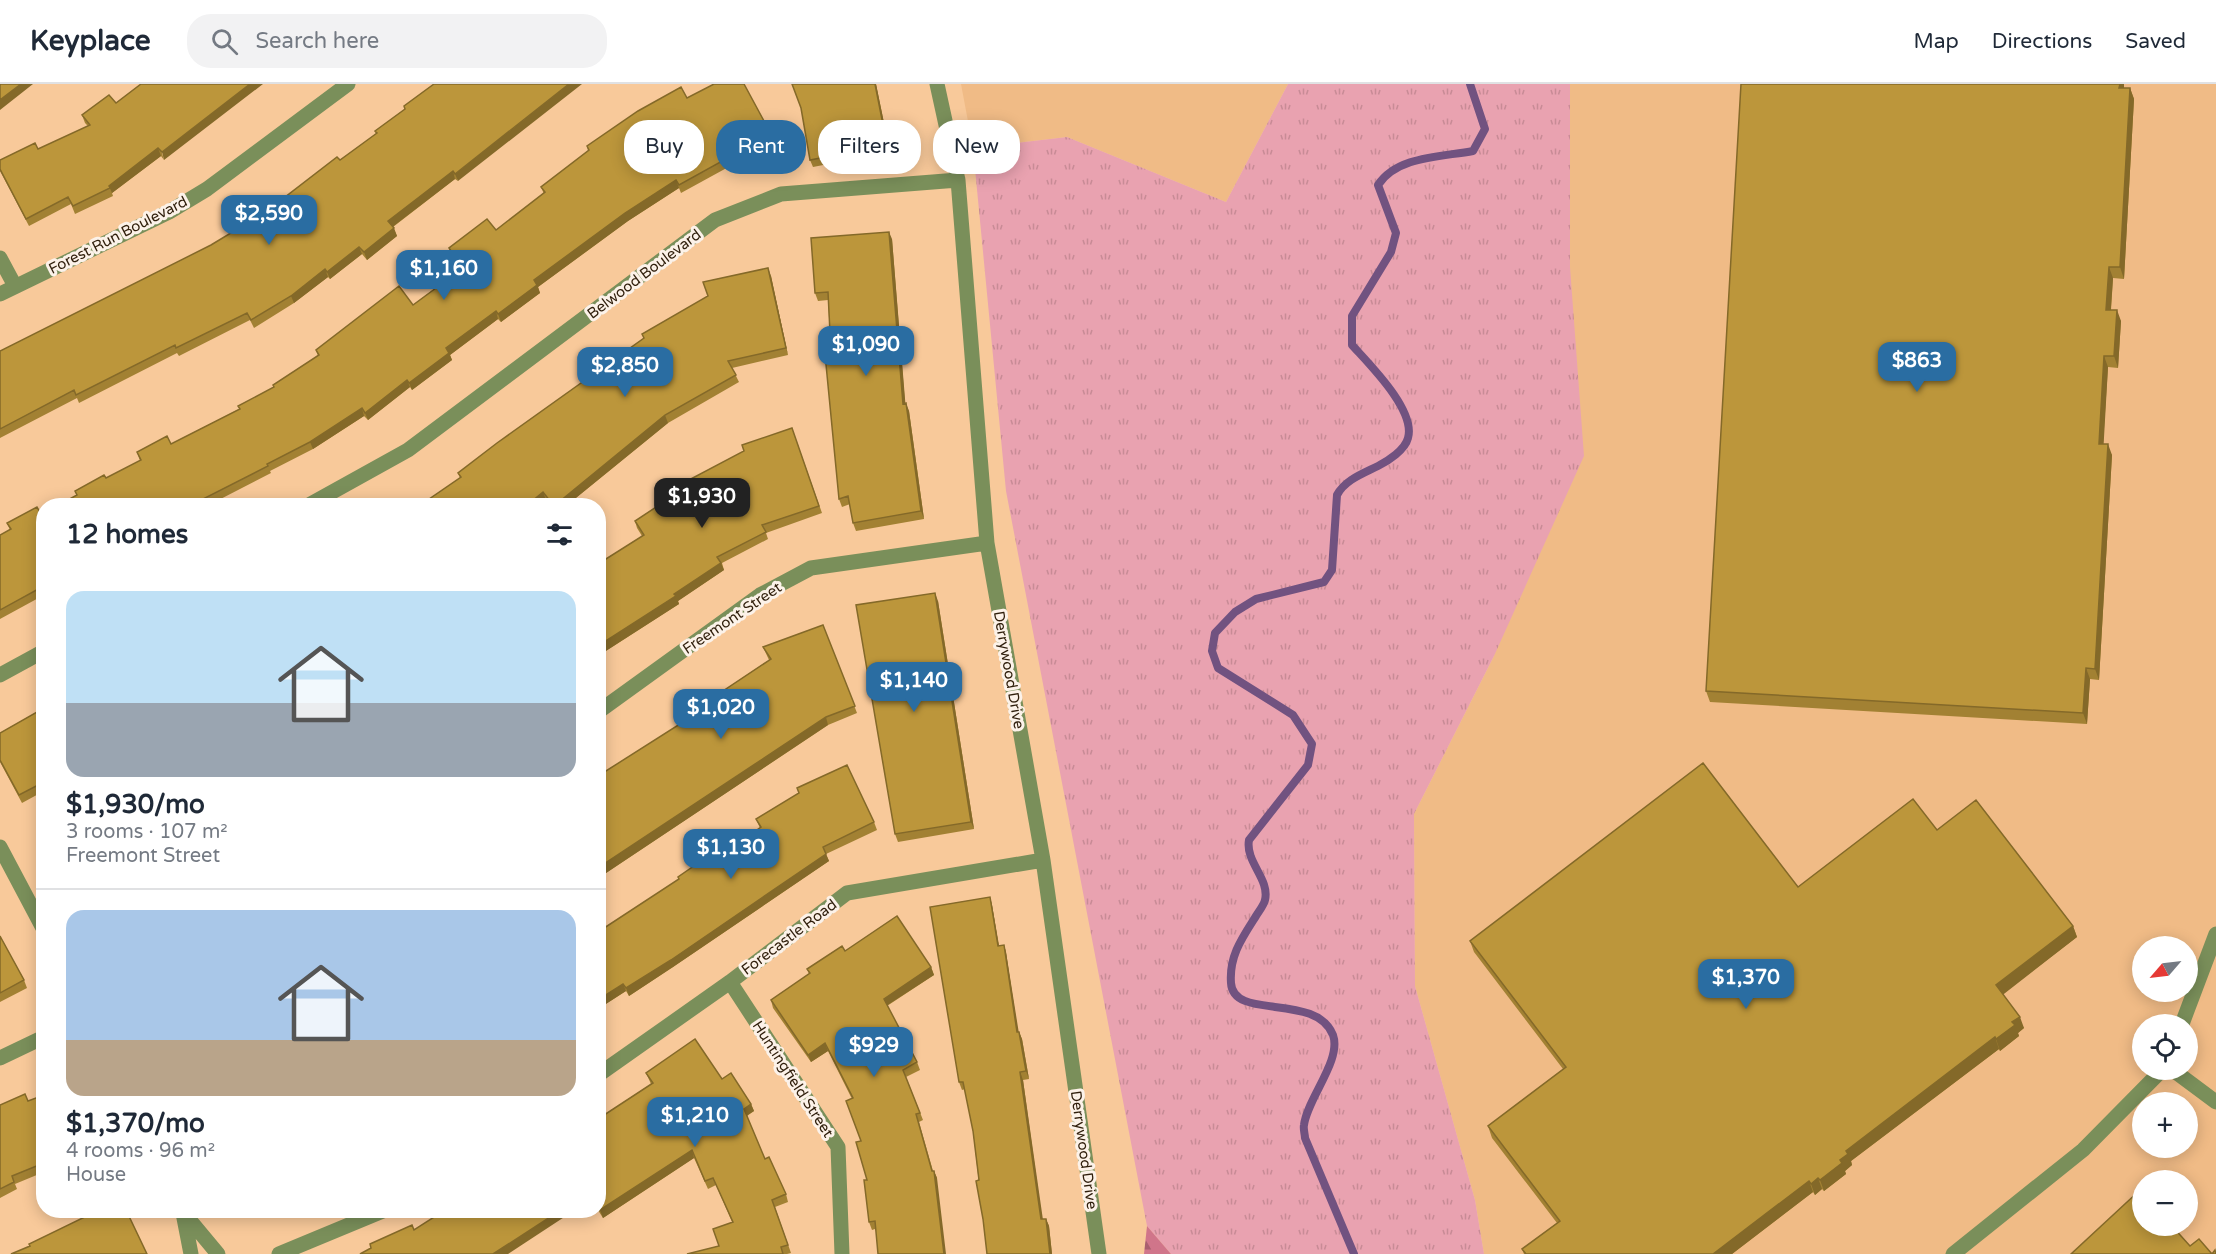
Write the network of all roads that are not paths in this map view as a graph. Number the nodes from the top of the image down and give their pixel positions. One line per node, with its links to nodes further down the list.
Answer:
1 (348, 84): 5 (street, Forest Run Boulevard)
2 (937, 84): 3 (street, Derrywood Drive)
3 (958, 180): 7 (street, Belwood Boulevard); 8 (street, Derrywood Drive)
4 (0, 258): 5 (street)
5 (15, 286): 6 (street, Forest Run Boulevard)
6 (0, 294)
7 (321, 498)
8 (987, 543): 11 (street, Freemont Street); 13 (street, Derrywood Drive)
9 (36, 655): 10 (street)
10 (0, 675)
11 (606, 706)
12 (0, 847): 14 (street)
13 (1043, 860): 16 (street, Forecastle Road); 32 (street, Derrywood Drive)
14 (36, 915)
15 (2216, 934): 17 (street)
16 (730, 982): 20 (street, Forecastle Road); 31 (street, Huntingfield Street)
17 (2186, 1014)
18 (36, 1041): 19 (street)
19 (0, 1058)
20 (606, 1069)
21 (2152, 1080): 33 (street)
22 (2186, 1080): 23 (street)
23 (2216, 1102)
24 (183, 1218): 27 (street)
25 (188, 1218): 28 (street)
26 (367, 1218): 30 (street)
27 (191, 1254)
28 (218, 1254)
29 (279, 1254): 30 (street)
30 (285, 1254)
31 (842, 1254)
32 (1099, 1254)
33 (1953, 1254)

